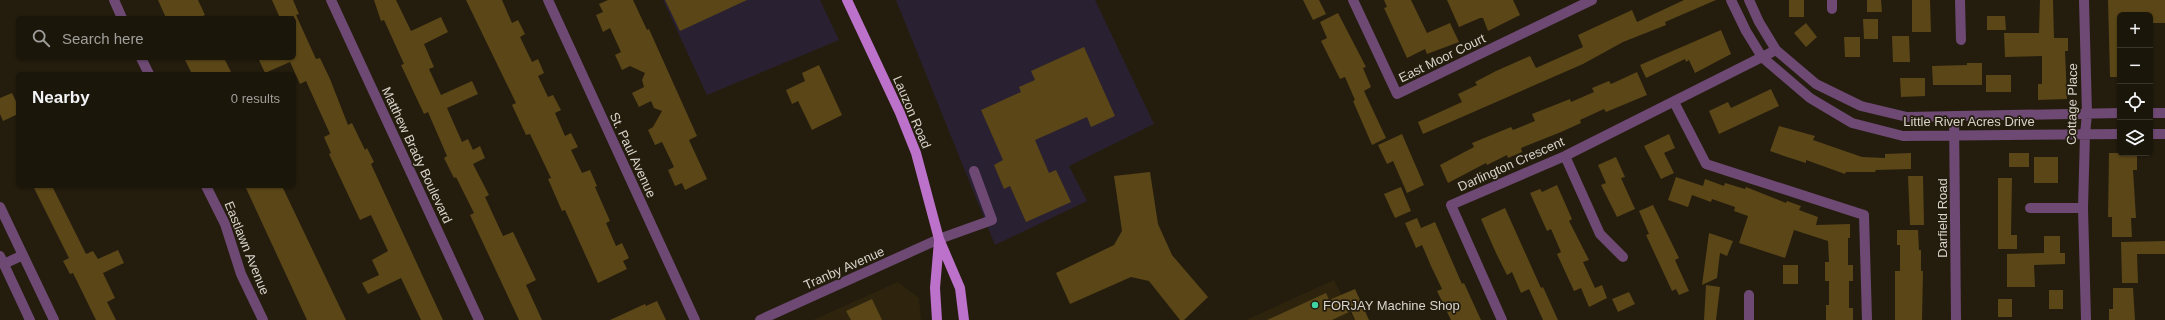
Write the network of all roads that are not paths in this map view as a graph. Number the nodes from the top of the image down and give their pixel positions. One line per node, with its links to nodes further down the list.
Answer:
1 (114, 0): 11 (street)
2 (331, 0): 42 (street, Matthew Brady Boulevard)
3 (548, 0): 43 (street, St. Paul Avenue)
4 (847, 0): 34 (main road, Lauzon Road)
5 (1353, 0): 6 (street, East Moor Court)
6 (1592, 0)
7 (1731, 0): 14 (street, Little River Acres Drive)
8 (1749, 0): 13 (street, Little River Acres Drive)
9 (1960, 0): 12 (street)
10 (2084, 0): 21 (street, Cottage Place)
11 (121, 16)
12 (1961, 40)
13 (1776, 50): 14 (street, Darlington Crescent); 22 (street, Little River Acres Drive)
14 (1762, 57): 17 (street, Darlington Crescent); 27 (street, Little River Acres Drive)
15 (142, 60): 16 (street)
16 (147, 72)
17 (1674, 102): 28 (street, Darlington Crescent); 49 (street)
18 (2117, 113): 21 (street, Little River Acres Drive)
19 (2153, 113): 20 (street)
20 (2165, 113)
21 (2087, 114): 22 (street, Little River Acres Drive); 23 (street, Cottage Place)
22 (1954, 116): 27 (street, Darfield Road)
23 (2085, 134): 24 (street, Little River Acres Drive); 27 (street, Little River Acres Drive); 33 (street, Cottage Place)
24 (2117, 134)
25 (2153, 134): 26 (street)
26 (2165, 134)
27 (1954, 135): 50 (street, Darfield Road)
28 (1565, 156): 36 (street); 47 (street, Darlington Crescent)
29 (974, 171): 34 (street, Tranby Avenue)
30 (207, 188): 41 (street, Eastlawn Avenue)
31 (0, 207): 35 (street)
32 (2030, 208): 33 (street)
33 (2084, 208): 51 (street, Cottage Place)
34 (939, 239): 44 (street, Tranby Avenue); 45 (main road); 46 (main road)
35 (23, 255): 37 (street); 40 (street)
36 (1623, 258)
37 (2, 260): 39 (street)
38 (1749, 295): 48 (street)
39 (30, 320)
40 (54, 320)
41 (263, 320)
42 (479, 320)
43 (695, 320)
44 (760, 320)
45 (938, 320)
46 (964, 320)
47 (1502, 320)
48 (1749, 320)
49 (1867, 320)
50 (1956, 320)
51 (2086, 320)

